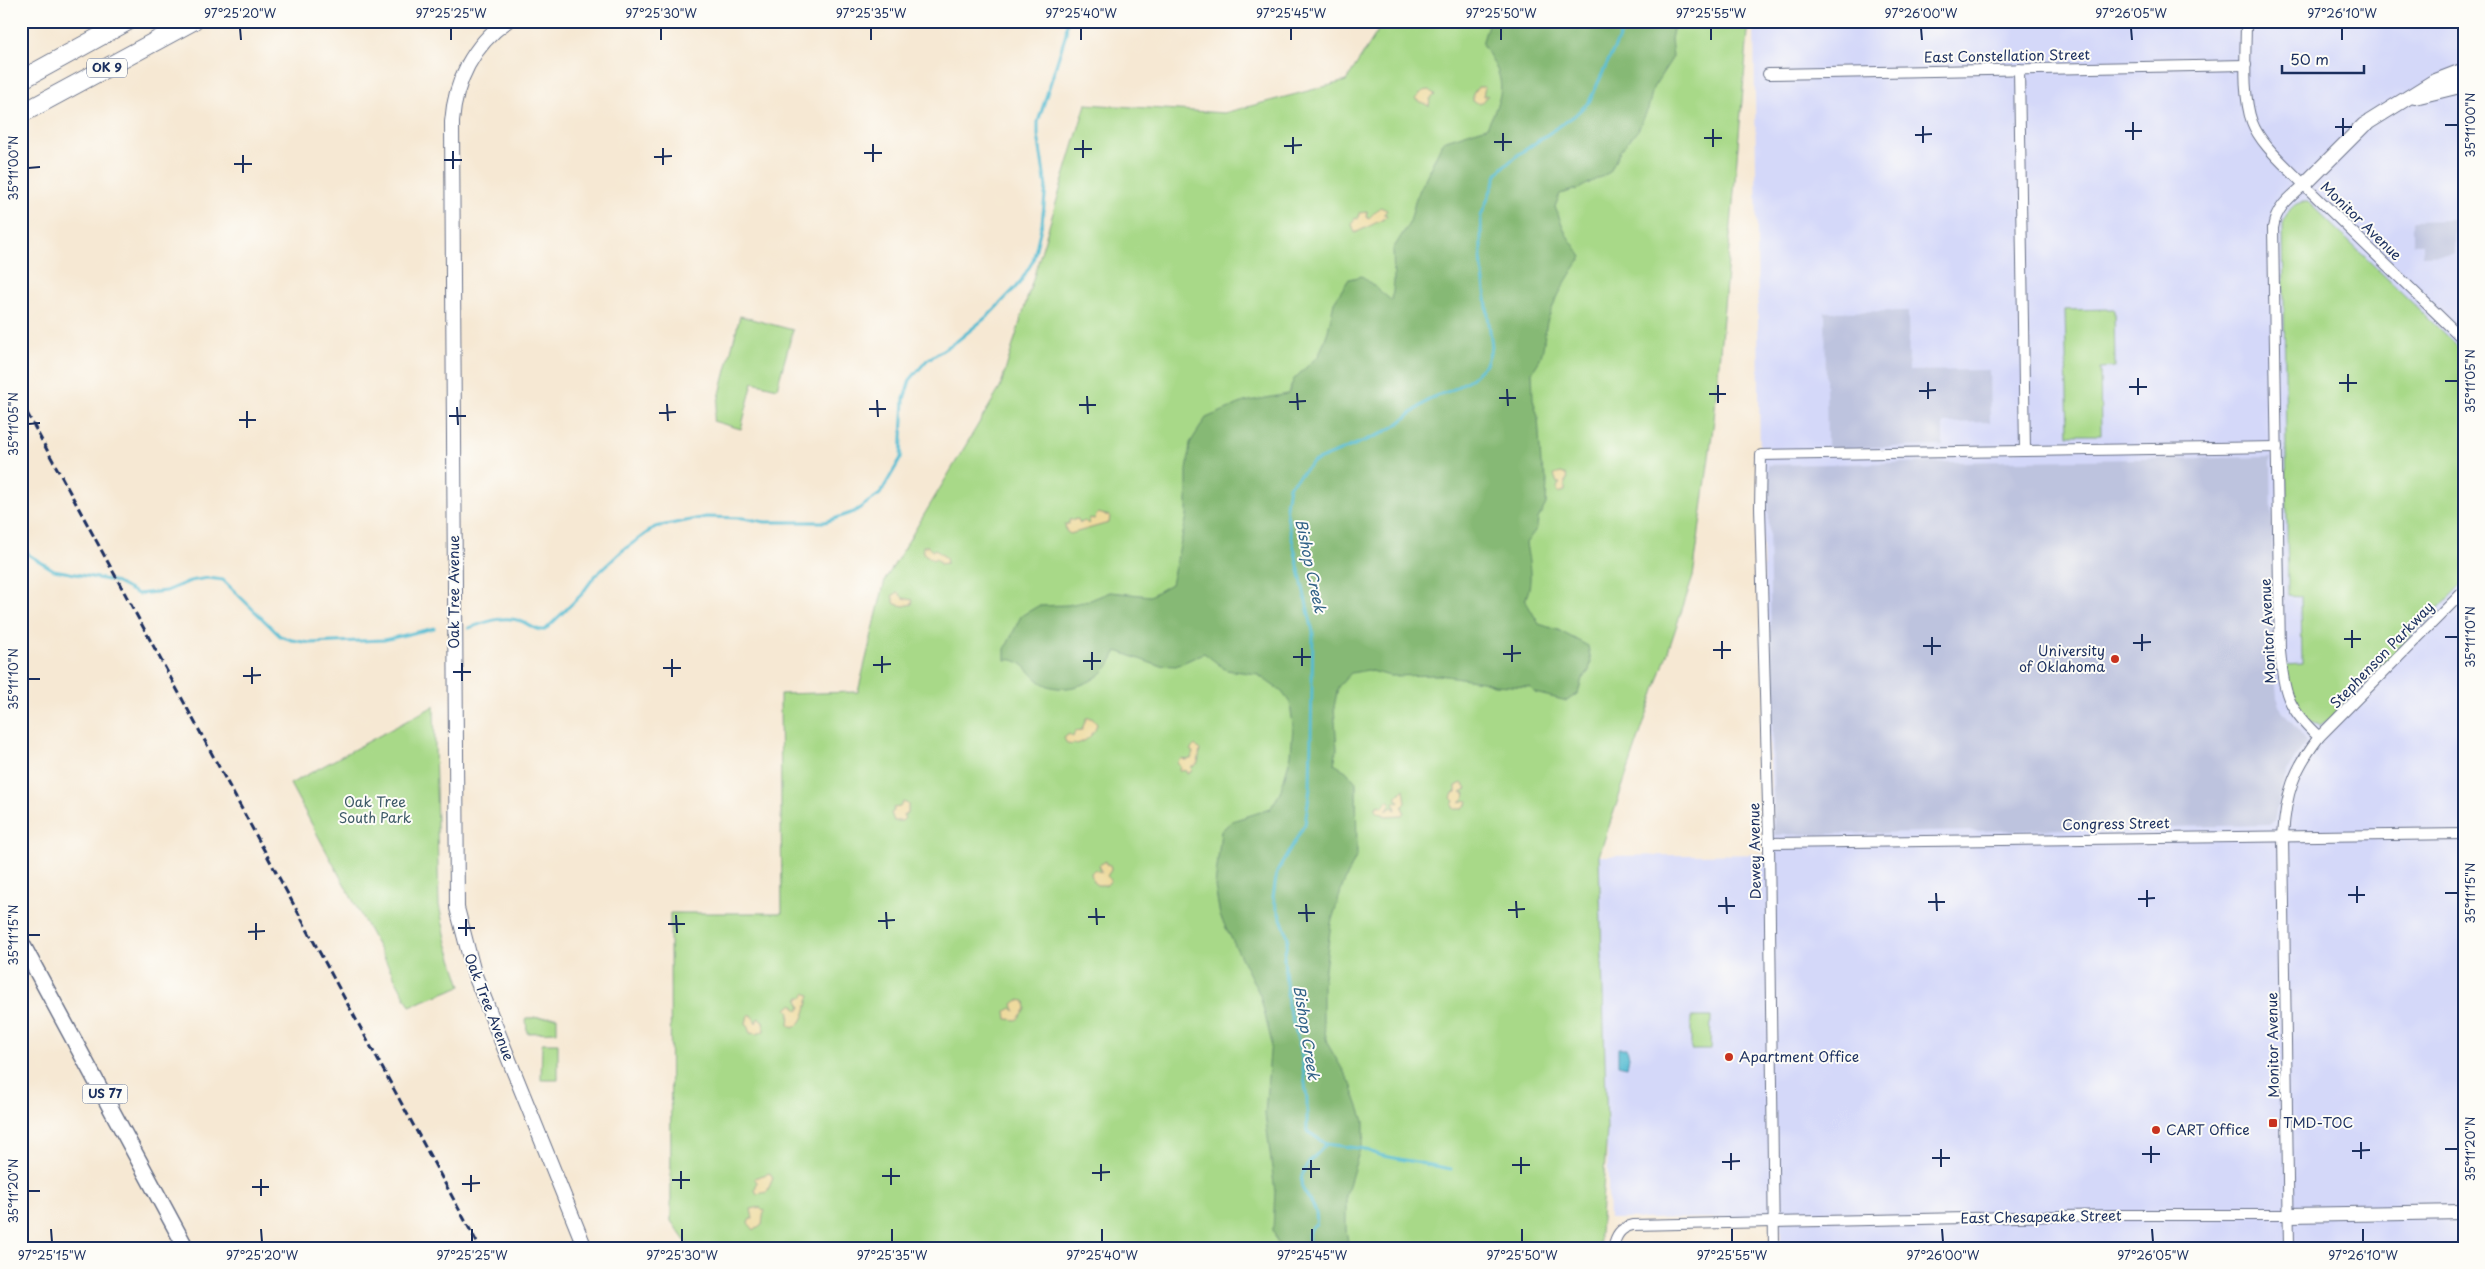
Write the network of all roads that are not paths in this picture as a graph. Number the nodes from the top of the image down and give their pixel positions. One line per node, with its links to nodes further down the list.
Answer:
1 (128, 21): 9 (highway, OK 9)
2 (193, 21): 12 (highway, OK 9)
3 (507, 21): 27 (street, Oak Tree Avenue)
4 (2246, 21): 5 (street, Monitor Avenue)
5 (2246, 65): 6 (street, East Constellation Street); 13 (street, Monitor Avenue)
6 (2020, 69): 8 (street, East Constellation Street); 16 (street)
7 (2464, 70): 11 (street)
8 (1768, 74)
9 (21, 80)
10 (2464, 85): 11 (street)
11 (2410, 98): 13 (street)
12 (21, 114)
13 (2304, 185): 14 (street, Monitor Avenue); 15 (street, Monitor Avenue)
14 (2464, 340)
15 (2277, 447): 16 (street); 18 (street, Monitor Avenue)
16 (2025, 451): 21 (street, Dewey Avenue)
17 (2464, 591): 18 (street, Stephenson Parkway)
18 (2319, 737): 20 (street, Monitor Avenue)
19 (2464, 834): 20 (street, Congress Street)
20 (2283, 835): 21 (street, Congress Street); 24 (street, Monitor Avenue)
21 (1768, 843): 25 (street, Dewey Avenue)
22 (21, 942): 26 (main road, US 77)
23 (2464, 1212): 24 (street, East Chesapeake Street)
24 (2289, 1215): 25 (street, East Chesapeake Street); 30 (street, Monitor Avenue)
25 (1774, 1223): 28 (street, East Chesapeake Street); 29 (street, Dewey Avenue)
26 (186, 1248)
27 (584, 1248)
28 (1613, 1248)
29 (1774, 1248)
30 (2289, 1248)

